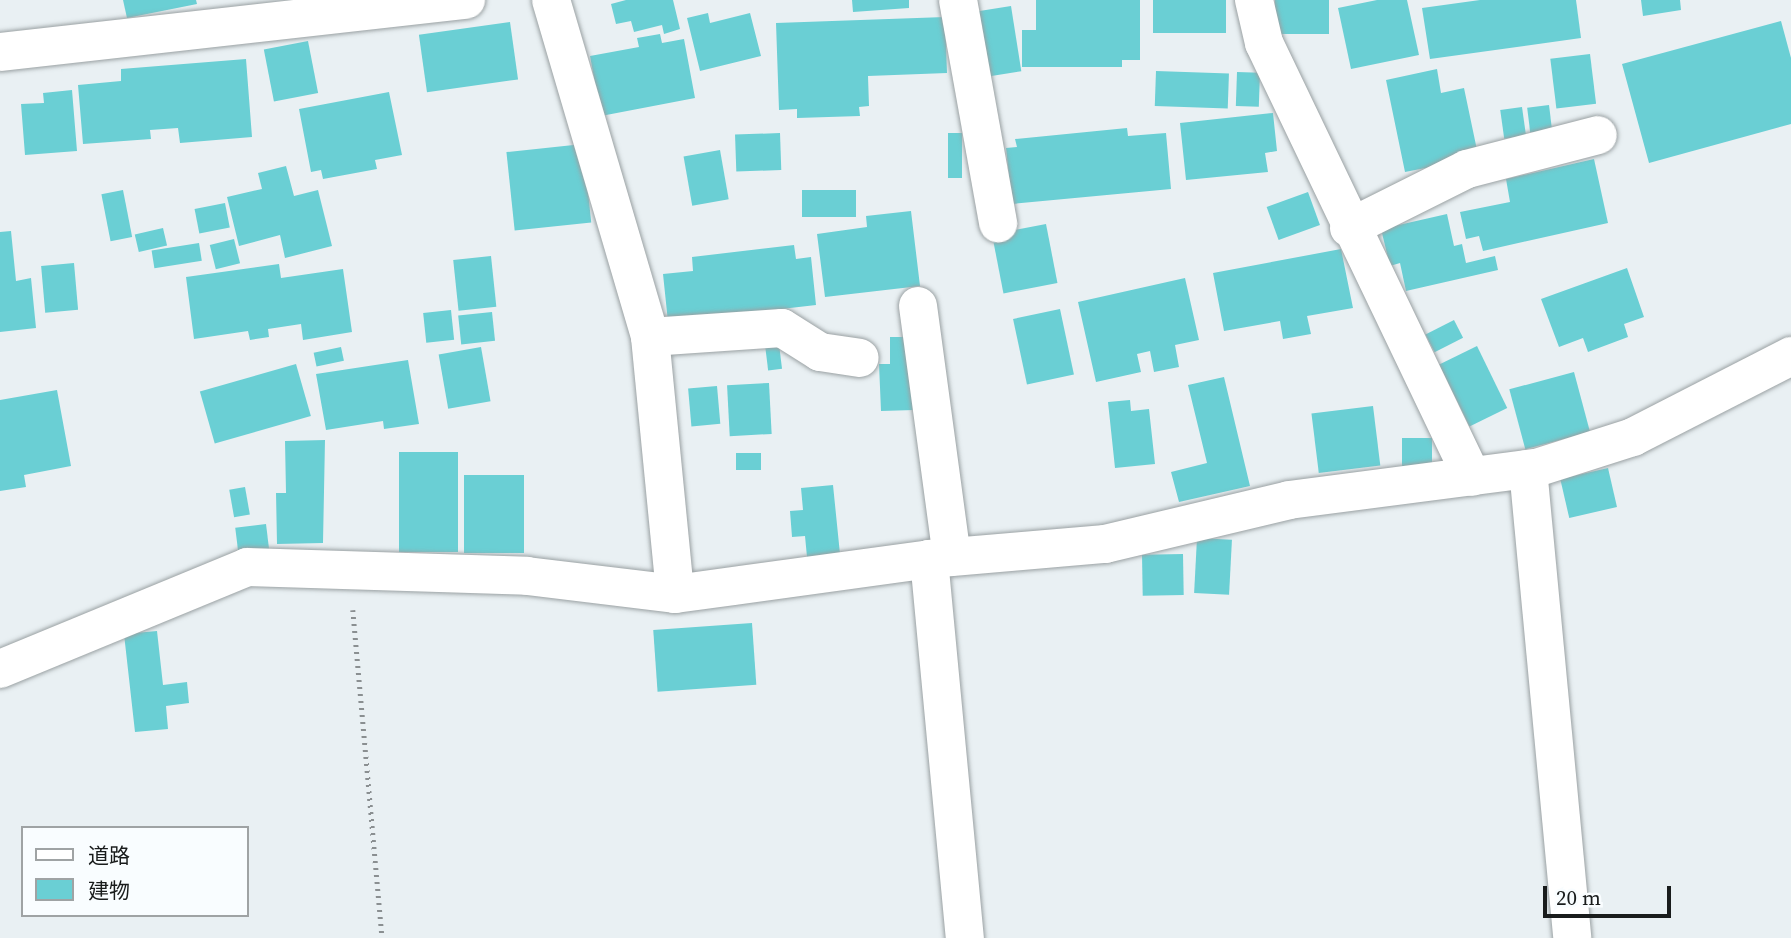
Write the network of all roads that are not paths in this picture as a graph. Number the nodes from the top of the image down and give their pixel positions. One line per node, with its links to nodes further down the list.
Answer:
1 (466, 0): 5 (street)
2 (551, 0): 10 (street)
3 (958, 0): 7 (street)
4 (1255, 0): 8 (street)
5 (0, 52)
6 (1598, 135): 8 (street)
7 (998, 223)
8 (1349, 228): 14 (street)
9 (918, 306): 15 (street)
10 (650, 337): 12 (street); 16 (street)
11 (1791, 356): 13 (street)
12 (860, 358)
13 (1528, 469): 14 (street); 19 (street)
14 (1472, 477): 15 (street)
15 (941, 558): 16 (street); 18 (street)
16 (675, 594): 17 (street)
17 (0, 669)
18 (965, 938)
19 (1572, 938)

